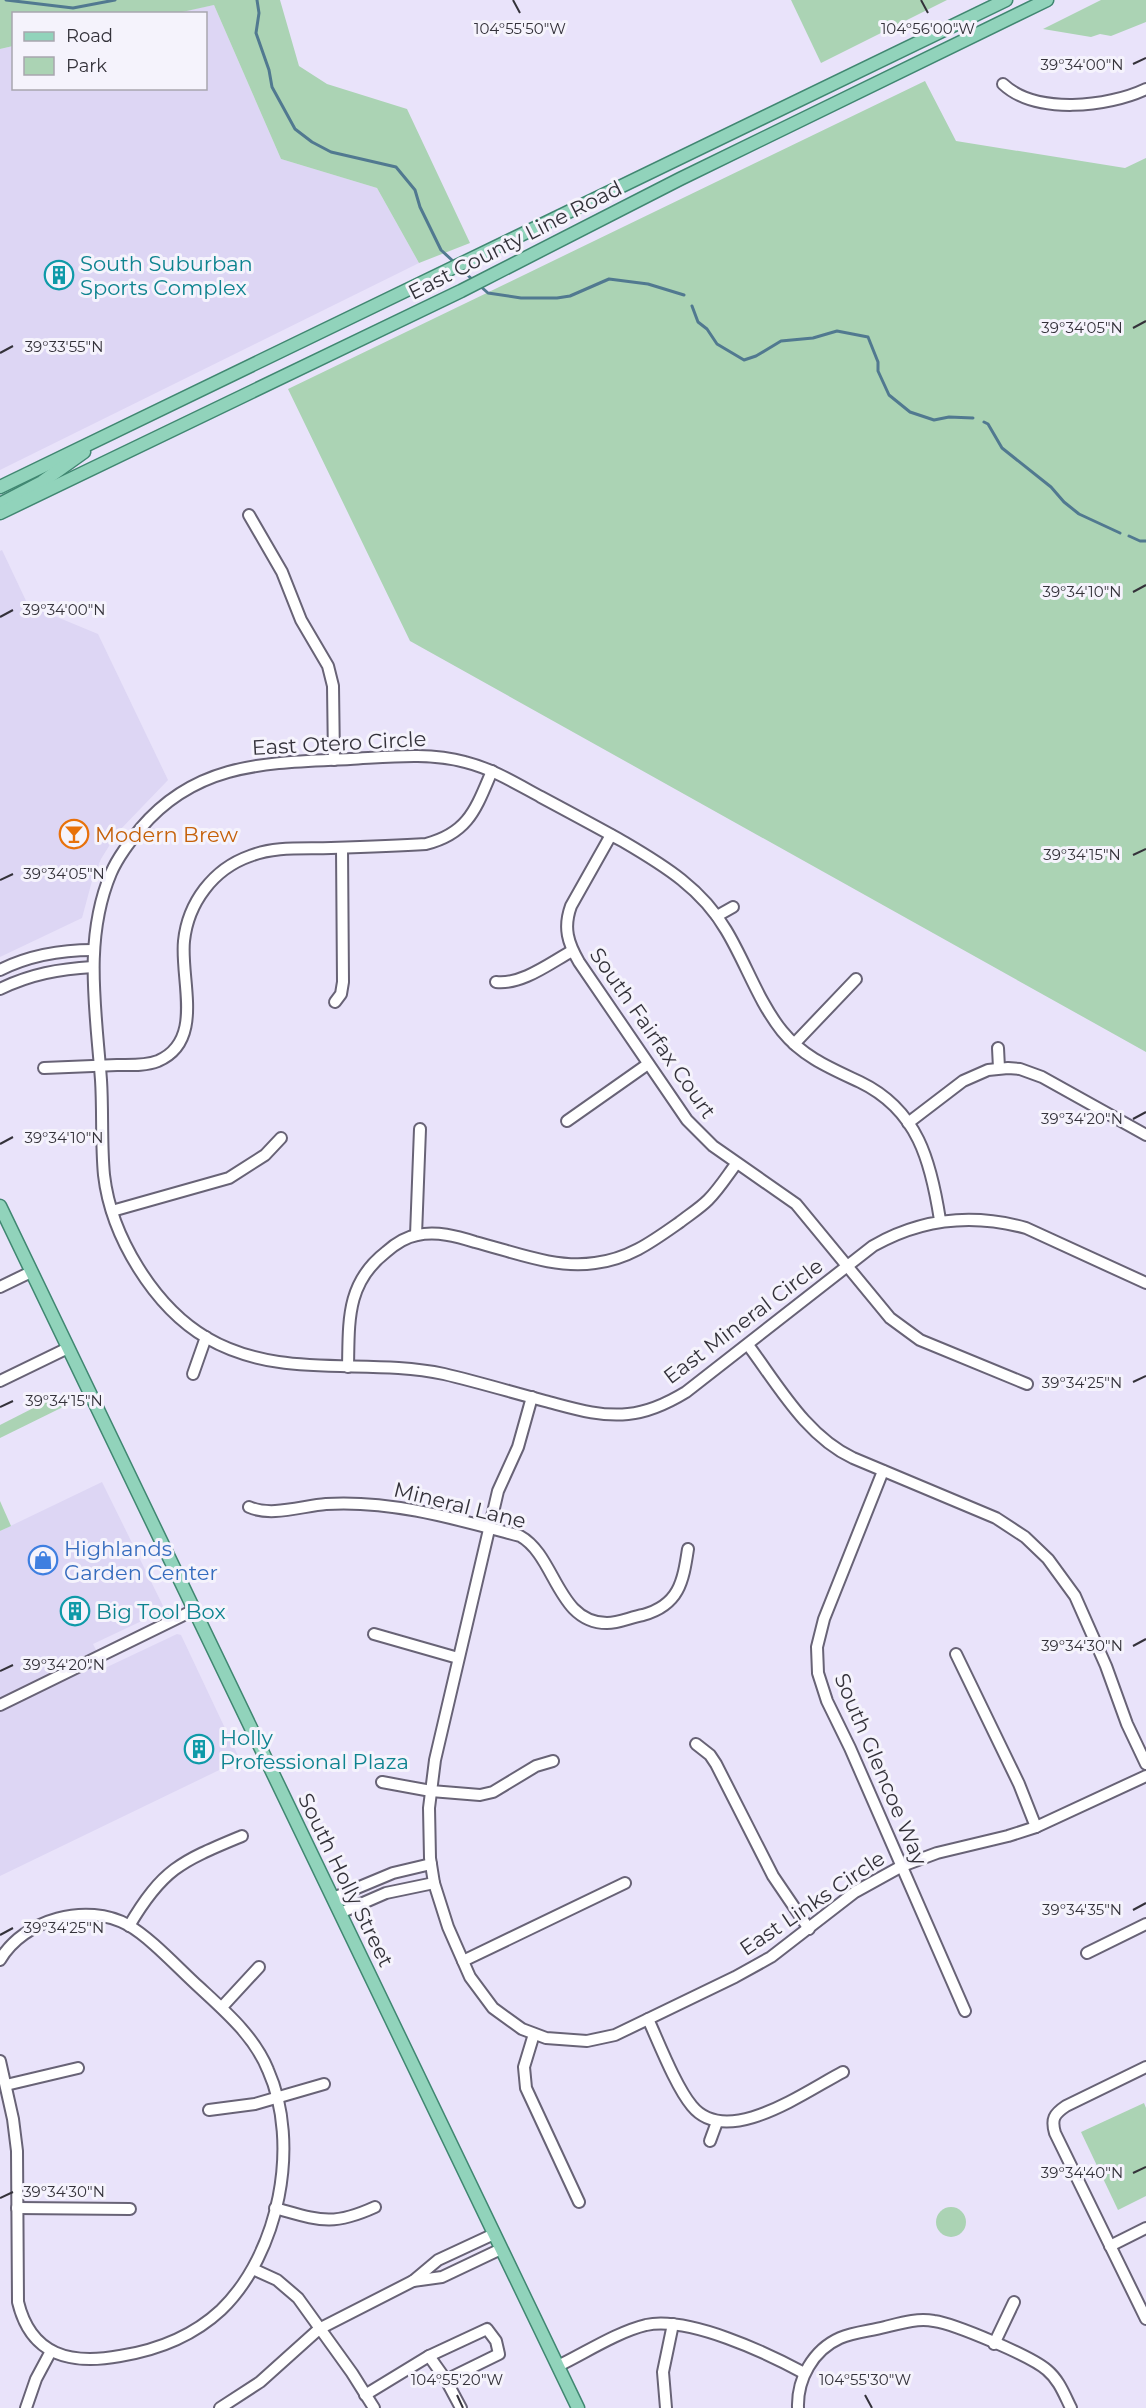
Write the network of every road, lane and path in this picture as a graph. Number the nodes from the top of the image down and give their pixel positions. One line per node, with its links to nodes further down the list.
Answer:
1 (1006, 0): 5 (main road, East County Line Road)
2 (1047, 0): 8 (main road, East County Line Road)
3 (1003, 84): 4 (street)
4 (1146, 89)
5 (106, 435): 6 (main road, East County Line Road); 7 (main road)
6 (0, 487)
7 (0, 504)
8 (0, 513)
9 (249, 515): 10 (street)
10 (334, 760): 11 (street, East Otero Circle); 16 (street, East Otero Circle)
11 (492, 771): 12 (street, East Otero Circle); 13 (street)
12 (611, 835): 15 (street, East Otero Circle); 17 (street, South Fairfax Court)
13 (342, 848): 23 (street); 27 (street)
14 (733, 907): 15 (street)
15 (717, 916): 24 (street, East Otero Circle)
16 (93, 951): 18 (street, East Mineral Circle); 19 (street)
17 (572, 951): 21 (street); 26 (street, South Fairfax Court)
18 (93, 967): 22 (street); 27 (street, East Mineral Circle)
19 (0, 970)
20 (856, 979): 24 (street)
21 (496, 982)
22 (0, 989)
23 (335, 1002)
24 (794, 1044): 31 (street, East Otero Circle)
25 (998, 1048): 29 (street)
26 (648, 1064): 30 (street); 35 (street, South Fairfax Court)
27 (99, 1066): 28 (street); 37 (street, East Mineral Circle)
28 (44, 1068)
29 (999, 1068): 31 (street); 33 (street)
30 (567, 1121)
31 (908, 1123): 38 (street, East Otero Circle)
32 (420, 1129): 39 (street)
33 (1146, 1135)
34 (281, 1138): 37 (street)
35 (736, 1164): 39 (street); 40 (street, South Fairfax Court)
36 (0, 1206): 41 (main road, South Holly Street)
37 (112, 1211): 44 (street, East Mineral Circle)
38 (940, 1220): 40 (street, East Mineral Circle); 42 (street, East Mineral Circle)
39 (416, 1235): 47 (street)
40 (847, 1266): 45 (street, East Mineral Circle); 50 (street, South Fairfax Court)
41 (32, 1272): 43 (street); 46 (main road, South Holly Street)
42 (1146, 1283)
43 (0, 1287)
44 (206, 1337): 47 (street, East Mineral Circle); 48 (street)
45 (748, 1345): 51 (street, East Mineral Circle); 52 (street)
46 (68, 1348): 49 (street); 56 (main road, South Holly Street)
47 (348, 1367): 51 (street, East Mineral Circle)
48 (193, 1374)
49 (0, 1381)
50 (1027, 1384)
51 (532, 1397): 54 (street, East Links Circle)
52 (883, 1471): 63 (street); 70 (street, South Glencoe Way)
53 (249, 1507): 54 (street, Mineral Lane)
54 (490, 1528): 55 (street, Mineral Lane); 59 (street, East Links Circle)
55 (688, 1549)
56 (194, 1610): 60 (street); 73 (main road, South Holly Street)
57 (374, 1634): 59 (street)
58 (956, 1654): 67 (street)
59 (458, 1658): 66 (street, East Links Circle)
60 (0, 1705)
61 (696, 1744): 77 (street)
62 (554, 1761): 66 (street)
63 (1146, 1764)
64 (1146, 1776): 67 (street, East Links Circle)
65 (382, 1782): 66 (street)
66 (430, 1791): 69 (street, East Links Circle)
67 (1036, 1827): 70 (street, East Links Circle)
68 (242, 1836): 76 (street)
69 (431, 1864): 71 (street, East Links Circle); 73 (street)
70 (902, 1866): 77 (street, East Links Circle); 83 (street, South Glencoe Way)
71 (434, 1882): 74 (street); 80 (street, East Links Circle)
72 (625, 1883): 80 (street)
73 (333, 1898): 74 (main road, South Holly Street)
74 (340, 1913): 102 (main road, South Holly Street)
75 (1146, 1924): 78 (street)
76 (129, 1926): 79 (street); 82 (street)
77 (809, 1929): 84 (street, East Links Circle)
78 (1087, 1953)
79 (0, 1960)
80 (463, 1961): 85 (street, East Links Circle)
81 (260, 1967): 82 (street)
82 (222, 2007): 92 (street)
83 (965, 2011)
84 (648, 2019): 85 (street, East Links Circle); 94 (street)
85 (534, 2034): 96 (street)
86 (0, 2061): 91 (street)
87 (1146, 2067): 103 (street)
88 (78, 2068): 91 (street)
89 (843, 2072): 94 (street)
90 (324, 2084): 92 (street)
91 (6, 2085): 98 (street)
92 (277, 2097): 93 (street); 99 (street)
93 (209, 2110)
94 (717, 2122): 95 (street)
95 (710, 2140)
96 (579, 2202)
97 (375, 2207): 99 (street)
98 (17, 2208): 100 (street); 112 (street)
99 (275, 2208): 105 (street)
100 (130, 2209)
101 (1146, 2228): 103 (street)
102 (494, 2234): 104 (main road, South Holly Street); 106 (street)
103 (1110, 2246): 108 (street)
104 (501, 2248): 106 (street); 114 (main road, South Holly Street)
105 (252, 2269): 110 (street); 112 (street)
106 (413, 2281): 110 (street)
107 (1014, 2302): 111 (street)
108 (1146, 2319)
109 (674, 2324): 114 (street); 115 (street); 123 (street)
110 (319, 2329): 117 (street); 119 (street)
111 (994, 2344): 115 (street); 125 (street)
112 (51, 2351): 118 (street)
113 (429, 2356): 116 (street); 116 (street); 117 (street)
114 (558, 2366): 122 (main road, South Holly Street)
115 (804, 2373): 124 (street)
116 (446, 2380): 121 (street)
117 (365, 2395): 120 (street)
118 (26, 2408)
119 (220, 2408)
120 (374, 2408)
121 (461, 2408)
122 (578, 2408)
123 (666, 2408)
124 (798, 2408)
125 (1071, 2408)

